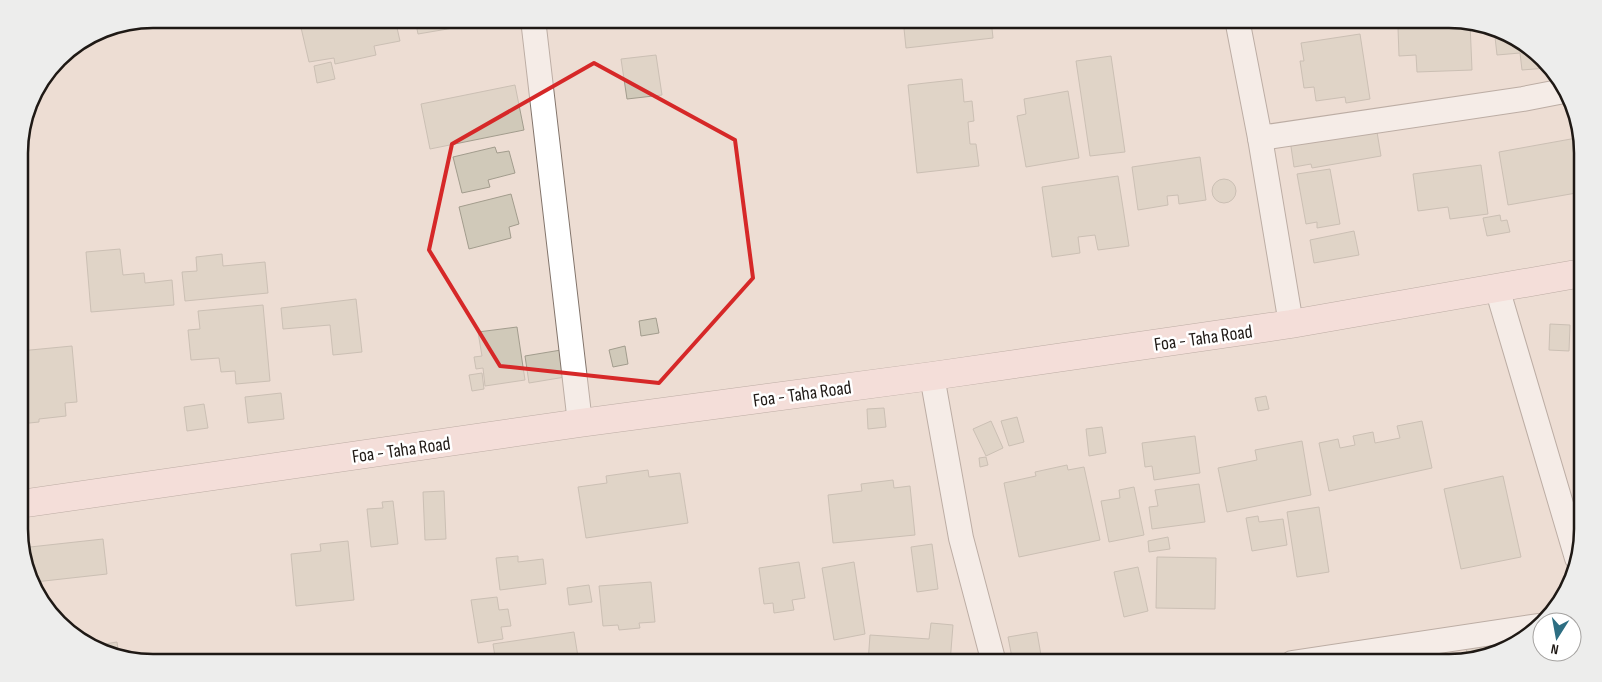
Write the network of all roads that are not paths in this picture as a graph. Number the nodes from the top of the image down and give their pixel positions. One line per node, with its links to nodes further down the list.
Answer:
1 (534, 28): 9 (street)
2 (1239, 28): 4 (street)
3 (1559, 92): 4 (street)
4 (1260, 138): 7 (street)
5 (1574, 274): 6 (street, Foa - Taha Road)
6 (1497, 288): 7 (street, Foa - Taha Road); 11 (street)
7 (1291, 324): 8 (street, Foa - Taha Road)
8 (932, 376): 9 (street, Foa - Taha Road); 13 (street)
9 (580, 423): 10 (street, Foa - Taha Road)
10 (28, 503)
11 (1573, 543)
12 (1527, 628): 14 (street)
13 (992, 654)
14 (1352, 654)

